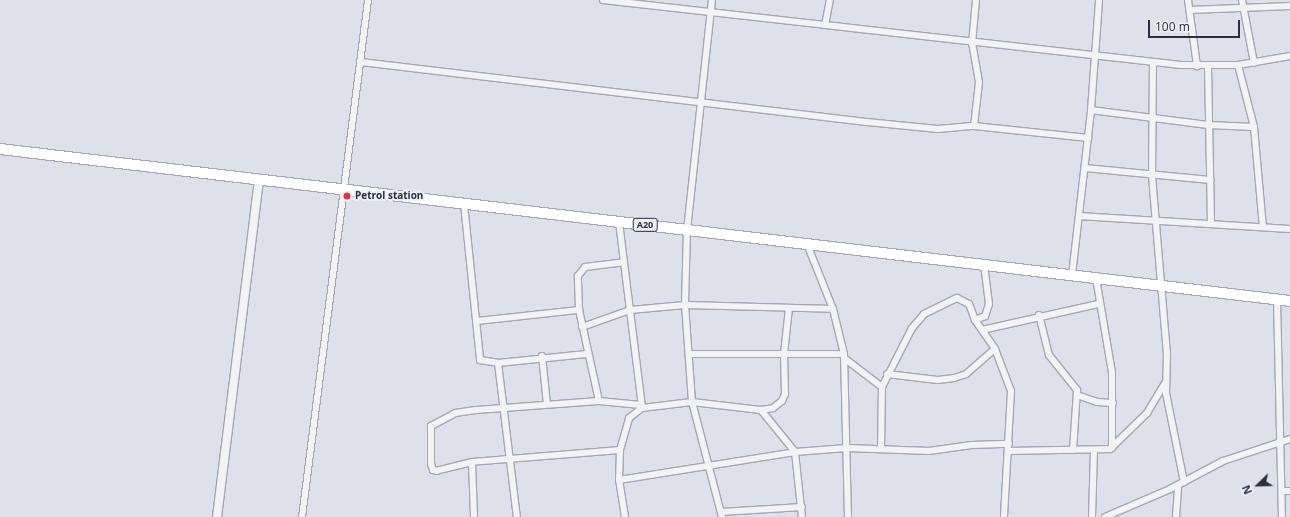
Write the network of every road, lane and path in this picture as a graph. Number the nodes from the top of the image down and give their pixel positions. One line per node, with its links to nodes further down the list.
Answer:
1 (368, 0): 18 (street)
2 (602, 0): 9 (street)
3 (712, 0): 13 (street)
4 (830, 0): 14 (street)
5 (976, 0): 15 (street)
6 (1099, 0): 16 (street)
7 (1188, 0): 12 (street)
8 (1242, 0): 11 (street)
9 (622, 1): 13 (street)
10 (1290, 6): 11 (street)
11 (1243, 7): 12 (street); 20 (street)
12 (1190, 10): 22 (street)
13 (711, 12): 14 (street); 24 (street)
14 (825, 25): 15 (street)
15 (972, 44): 16 (street); 28 (street)
16 (1096, 54): 19 (street); 25 (street)
17 (1290, 56): 20 (street)
18 (360, 62): 24 (street); 36 (street)
19 (1153, 62): 22 (street); 26 (street)
20 (1254, 63): 21 (street)
21 (1238, 65): 23 (street); 29 (street)
22 (1197, 66): 23 (street)
23 (1208, 66): 27 (street)
24 (702, 102): 28 (street); 44 (street)
25 (1091, 110): 26 (street); 30 (street)
26 (1153, 118): 27 (street); 33 (street)
27 (1208, 124): 29 (street); 35 (street)
28 (974, 126): 30 (street)
29 (1254, 127): 42 (street)
30 (1088, 138): 32 (street)
31 (0, 149): 34 (main road, A20)
32 (1085, 168): 33 (street); 38 (street)
33 (1152, 176): 35 (street); 40 (street)
34 (259, 180): 36 (main road, A20); 102 (street)
35 (1210, 180): 41 (street)
36 (342, 190): 37 (main road, A20); 103 (street)
37 (464, 204): 39 (main road, A20); 61 (street)
38 (1078, 216): 40 (street); 48 (street)
39 (619, 222): 44 (main road, A20); 46 (street)
40 (1156, 222): 41 (street); 50 (street)
41 (1211, 223): 42 (street)
42 (1263, 227): 43 (street)
43 (1290, 229)
44 (687, 230): 45 (main road, A20); 54 (street)
45 (807, 244): 47 (main road, A20); 56 (street)
46 (624, 262): 57 (street); 58 (street)
47 (984, 264): 48 (main road, A20); 60 (street)
48 (1072, 275): 49 (main road, A20)
49 (1096, 278): 50 (main road, A20); 53 (street)
50 (1159, 285): 51 (main road, A20); 72 (street)
51 (1277, 299): 52 (main road, A20); 83 (street)
52 (1290, 301)
53 (1098, 304): 59 (street); 77 (street)
54 (685, 305): 55 (street); 58 (street); 66 (street)
55 (789, 308): 56 (street); 67 (street)
56 (833, 309): 69 (street)
57 (578, 310): 61 (street); 62 (street)
58 (630, 310): 62 (street); 79 (street)
59 (1039, 315): 63 (street); 74 (street)
60 (975, 320): 63 (street); 71 (street)
61 (477, 321): 70 (street)
62 (582, 327): 65 (street)
63 (982, 330): 64 (street)
64 (996, 349): 71 (street); 84 (street)
65 (587, 354): 68 (street); 75 (street)
66 (689, 354): 67 (street); 76 (street)
67 (784, 354): 69 (street); 81 (street)
68 (542, 356): 70 (street); 78 (street)
69 (844, 356): 73 (street); 85 (street)
70 (498, 363): 80 (street)
71 (887, 374): 73 (street)
72 (1165, 382): 86 (street); 96 (street)
73 (882, 387): 87 (street)
74 (1077, 395): 77 (street); 89 (street)
75 (599, 401): 78 (street); 79 (street)
76 (692, 402): 79 (street); 81 (street); 94 (street)
77 (1113, 403): 86 (street)
78 (547, 404): 80 (street)
79 (642, 406): 88 (street)
80 (503, 410): 92 (street); 93 (street)
81 (761, 410): 91 (street)
82 (1290, 439): 83 (street)
83 (1280, 443): 96 (street); 99 (street)
84 (1009, 447): 87 (street); 89 (street); 109 (street)
85 (846, 448): 87 (street); 91 (street); 108 (street)
86 (1112, 448): 90 (street)
87 (882, 449)
88 (620, 450): 92 (street); 95 (street)
89 (1073, 450): 90 (street)
90 (1094, 450): 110 (street)
91 (795, 452): 94 (street); 100 (street)
92 (511, 460): 93 (street); 105 (street)
93 (472, 462): 104 (street)
94 (710, 466): 95 (street); 101 (street)
95 (619, 480): 106 (street)
96 (1184, 482): 97 (street)
97 (1178, 485): 111 (street); 112 (street)
98 (1290, 491): 99 (street)
99 (1282, 492): 113 (street)
100 (802, 507): 101 (street); 107 (street)
101 (721, 514)
102 (216, 517)
103 (302, 517)
104 (474, 517)
105 (517, 517)
106 (625, 517)
107 (802, 517)
108 (848, 517)
109 (1004, 517)
110 (1092, 517)
111 (1105, 517)
112 (1176, 517)
113 (1282, 517)

